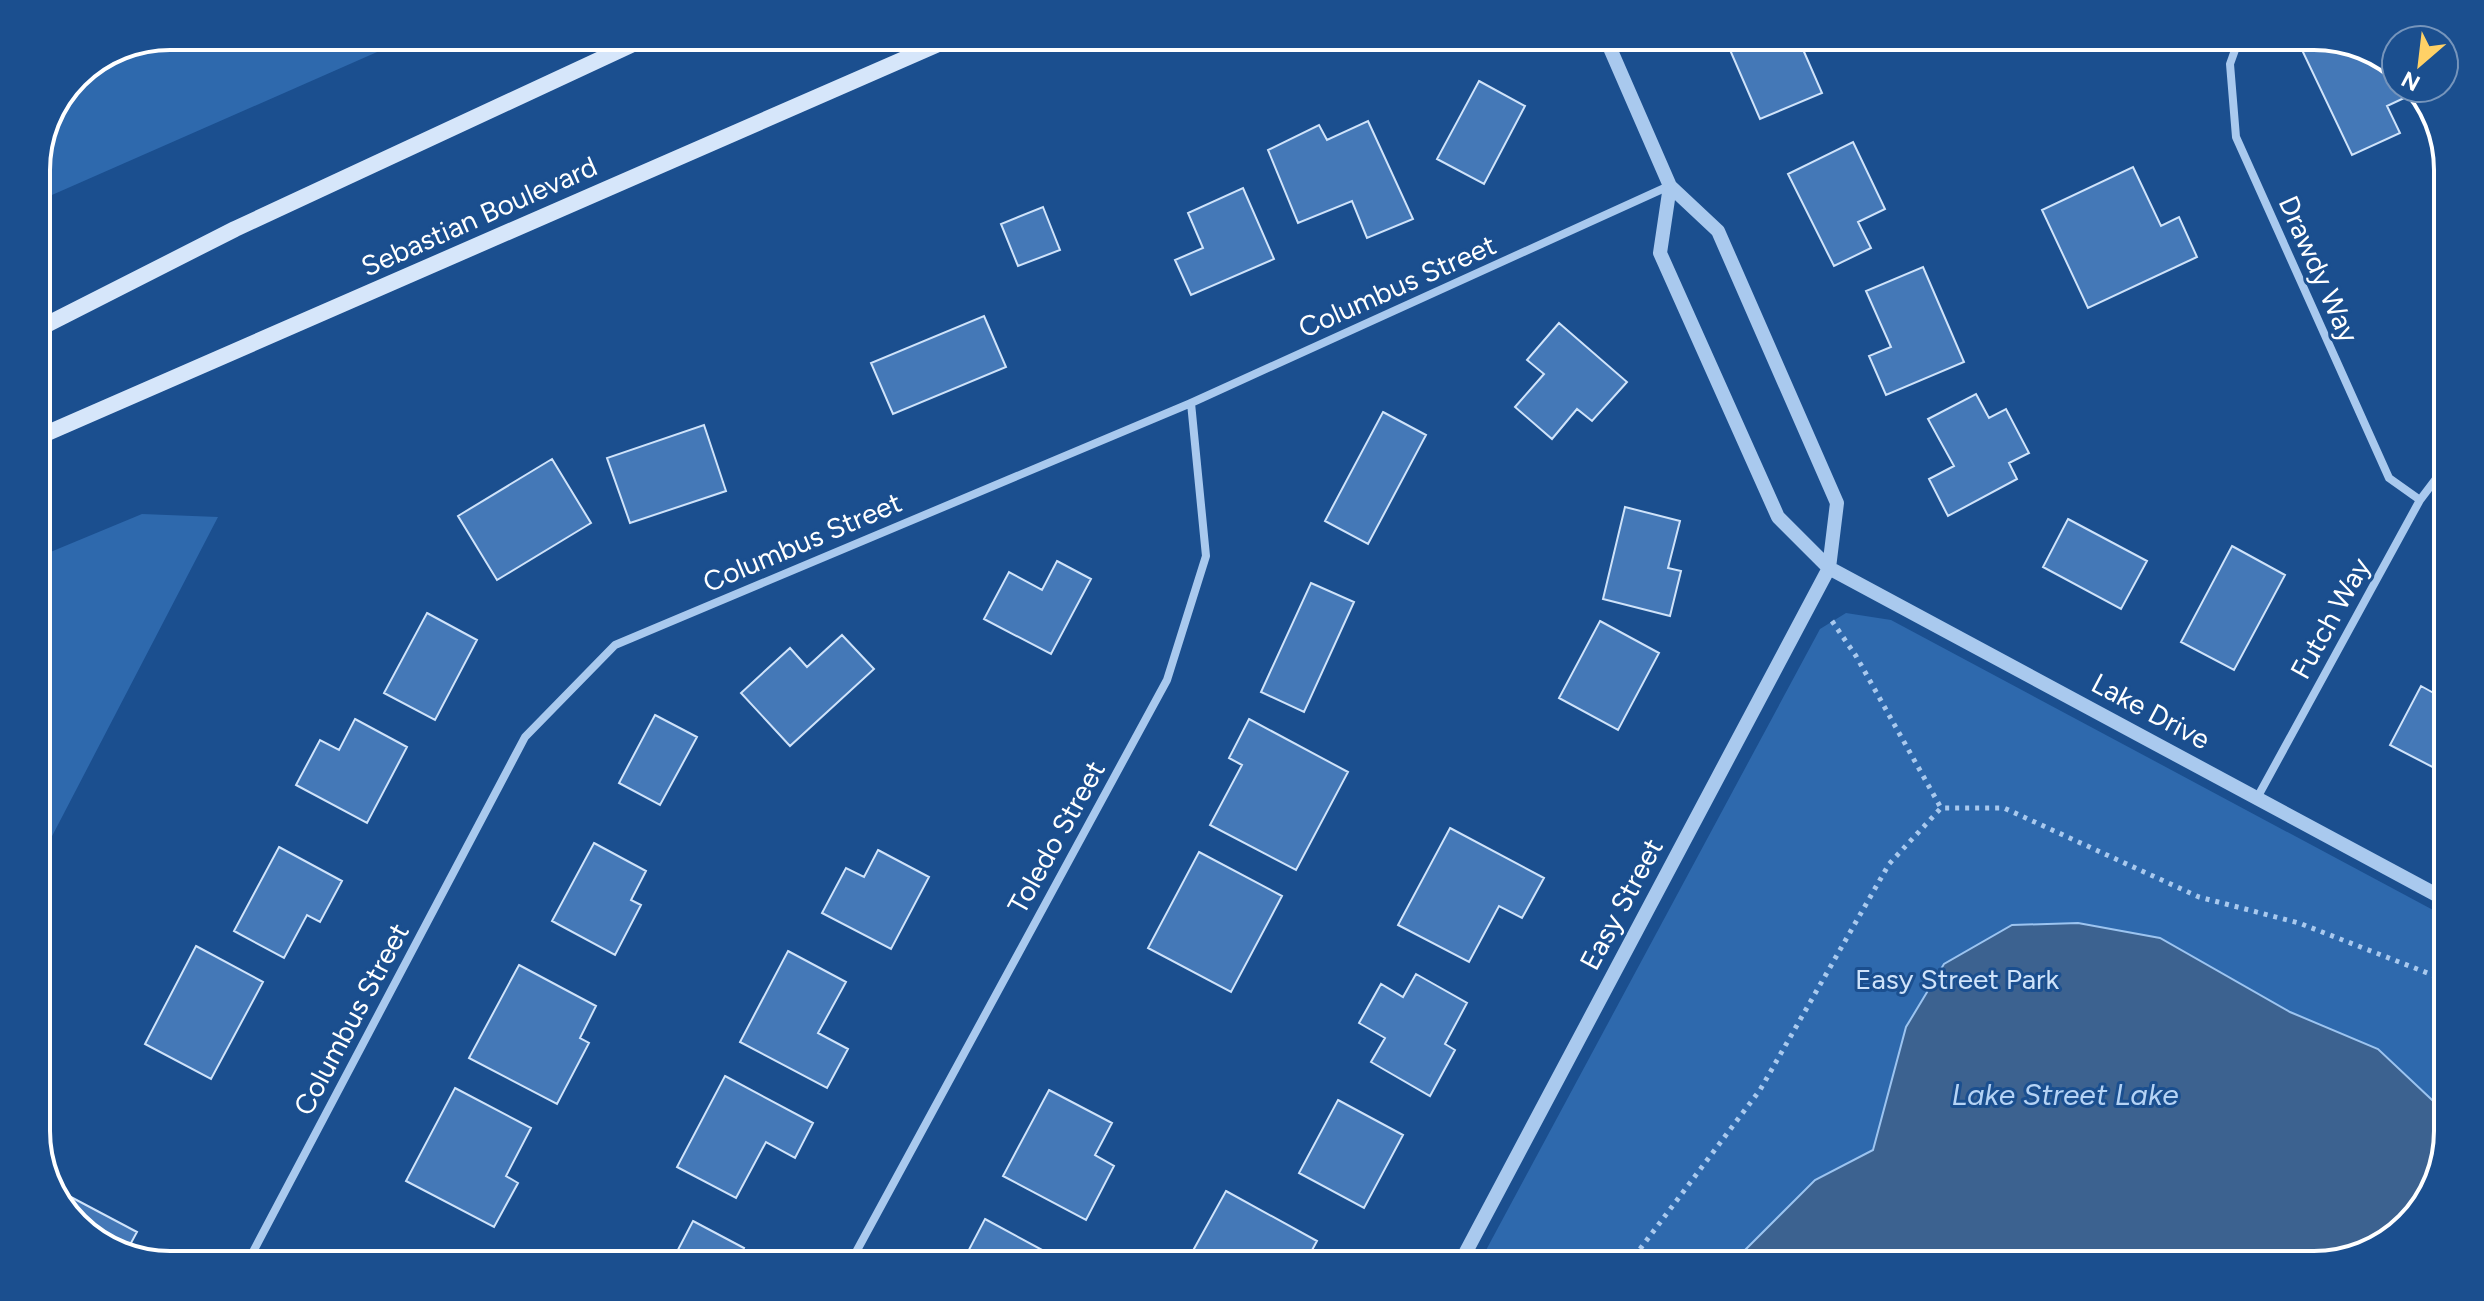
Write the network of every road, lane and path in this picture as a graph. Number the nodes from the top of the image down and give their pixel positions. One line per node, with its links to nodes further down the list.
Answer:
1 (620, 50): 6 (main road)
2 (925, 50): 8 (main road, Sebastian Boulevard)
3 (1611, 50): 5 (street, Easy Street)
4 (2235, 50): 10 (street, Drawdy Way)
5 (1670, 186): 7 (street, Columbus Street); 11 (street, Easy Street); 11 (street)
6 (50, 323)
7 (1191, 403): 17 (street, Columbus Street); 18 (street, Toledo Street)
8 (50, 432)
9 (2434, 482): 10 (street, Futch Way)
10 (2420, 500): 13 (street, Futch Way)
11 (1829, 568): 13 (street, Lake Drive); 19 (street, Easy Street)
12 (1832, 621): 14 (path)
13 (2257, 798): 15 (street, Lake Drive)
14 (1941, 808): 16 (path); 20 (path)
15 (2434, 893)
16 (2434, 976)
17 (253, 1251)
18 (857, 1251)
19 (1466, 1251)
20 (1639, 1251)

